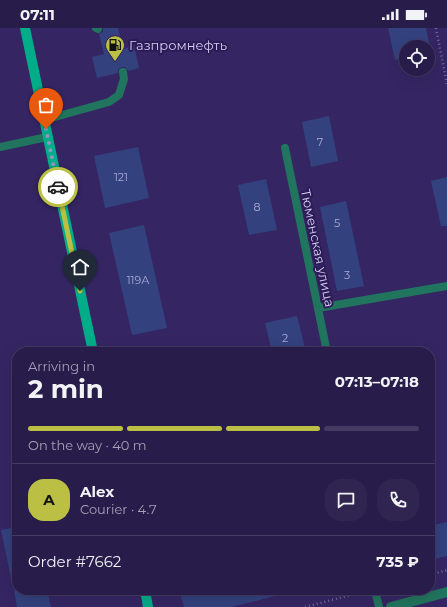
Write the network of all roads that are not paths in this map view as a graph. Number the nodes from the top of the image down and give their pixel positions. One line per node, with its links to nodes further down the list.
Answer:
1 (26, 28): 3 (main road)
2 (123, 72): 3 (lane)
3 (44, 120): 4 (main road)
4 (47, 137): 5 (lane); 9 (main road)
5 (0, 147)
6 (285, 148): 8 (lane, Тюменская улица)
7 (447, 286): 8 (lane)
8 (318, 308): 10 (lane, Тюменская улица)
9 (92, 347)
10 (326, 347)
11 (447, 592): 16 (street)
12 (146, 595): 14 (main road)
13 (377, 595): 15 (lane)
14 (148, 607)
15 (379, 607)
16 (391, 607)

